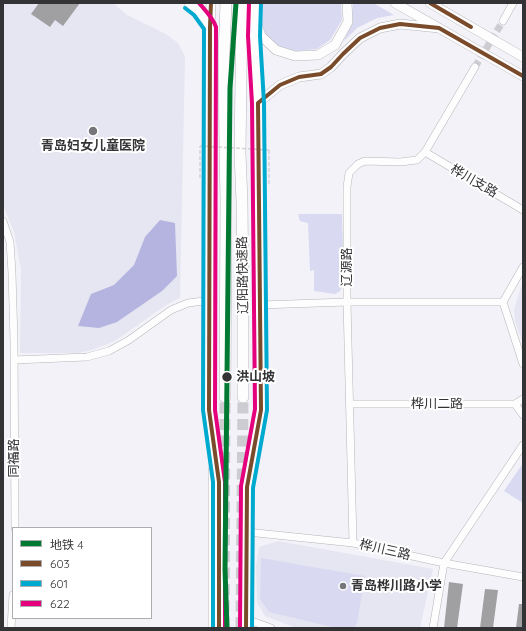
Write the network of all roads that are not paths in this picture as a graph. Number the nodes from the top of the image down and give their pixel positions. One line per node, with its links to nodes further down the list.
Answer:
1 (189, 3): 12 (main road)
2 (211, 3): 12 (main road)
3 (226, 3): 28 (highway, 辽阳路快速路)
4 (242, 3): 29 (highway, 辽阳路快速路)
5 (255, 3): 10 (main road)
6 (347, 3): 10 (main road)
7 (395, 3): 13 (main road)
8 (430, 3): 14 (main road)
9 (513, 3): 11 (street)
10 (254, 17): 17 (main road)
11 (503, 21)
12 (210, 27): 24 (main road)
13 (439, 28): 16 (main road); 17 (main road)
14 (523, 57)
15 (475, 67): 18 (street)
16 (523, 76)
17 (258, 103): 25 (main road)
18 (425, 152): 19 (street, 桦川支路); 22 (street, 辽源路)
19 (523, 210)
20 (3, 221): 26 (street, 同福路)
21 (523, 267): 23 (street)
22 (347, 302): 23 (street); 25 (street); 31 (street, 辽源路)
23 (503, 302): 27 (street)
24 (210, 303): 26 (street); 34 (main road)
25 (260, 305): 37 (main road)
26 (14, 360): 36 (street, 同福路)
27 (523, 364)
28 (225, 397)
29 (244, 397)
30 (523, 399): 32 (street)
31 (350, 404): 32 (street, 桦川二路); 38 (street, 辽源路)
32 (515, 404): 33 (street)
33 (523, 415)
34 (212, 437): 44 (main road); 45 (main road)
35 (523, 445): 39 (street)
36 (15, 527)
37 (247, 532): 38 (street, 桦川三路); 42 (main road)
38 (353, 543): 39 (street, 桦川三路)
39 (444, 563): 40 (street, 桦川三路); 47 (street)
40 (523, 577)
41 (12, 612): 43 (street)
42 (246, 624): 46 (street)
43 (11, 628)
44 (213, 628)
45 (219, 628)
46 (271, 628)
47 (433, 628)

